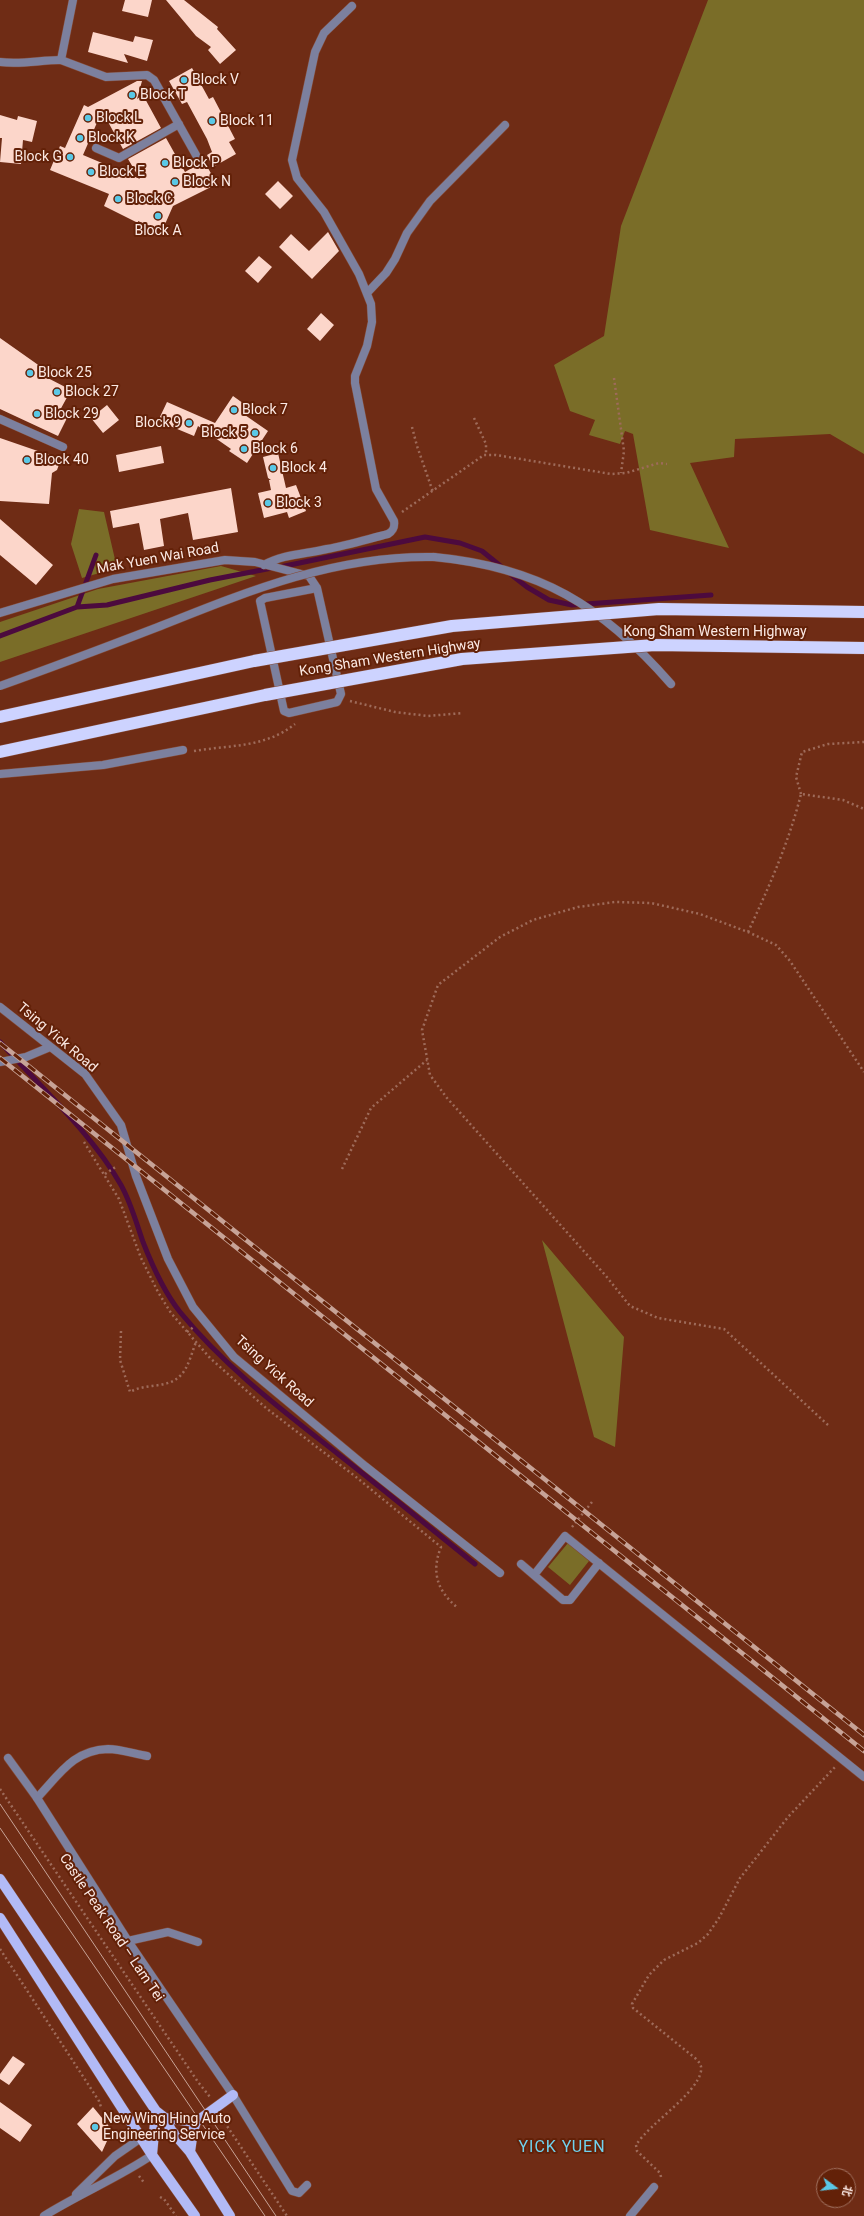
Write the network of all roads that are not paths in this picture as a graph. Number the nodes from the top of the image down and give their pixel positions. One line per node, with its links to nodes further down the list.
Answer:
1 (74, 0): 3 (street)
2 (352, 6): 9 (street)
3 (61, 60): 4 (street); 5 (street)
4 (0, 62)
5 (179, 124): 7 (street); 8 (street)
6 (505, 124): 9 (street)
7 (96, 148)
8 (196, 155)
9 (367, 293): 12 (street)
10 (0, 419): 11 (street)
11 (63, 447)
12 (264, 565): 13 (street, Mak Yuen Wai Road); 15 (street, Mak Yuen Wai Road)
13 (317, 588): 13 (street)
14 (864, 612): 19 (highway, Kong Sham Western Highway, bridge)
15 (0, 613)
16 (864, 648): 21 (highway, Kong Sham Western Highway, bridge)
17 (670, 684): 18 (street, bridge)
18 (0, 686)
19 (0, 717)
20 (183, 750): 22 (street)
21 (0, 752)
22 (0, 774)
23 (0, 1007): 24 (street, Tsing Yick Road)
24 (50, 1047): 25 (street); 28 (street, Tsing Yick Road)
25 (0, 1062)
26 (599, 1563): 29 (street); 29 (street); 32 (street)
27 (521, 1564): 29 (street)
28 (500, 1573)
29 (534, 1575)
30 (147, 1756): 33 (street)
31 (8, 1758): 33 (street)
32 (864, 1777)
33 (37, 1798): 36 (street)
34 (0, 1879): 39 (main road)
35 (0, 1918): 42 (main road)
36 (128, 1941): 37 (street); 38 (street)
37 (198, 1942)
38 (233, 2095): 41 (main road); 45 (street)
39 (156, 2111): 40 (main road); 44 (main road)
40 (166, 2118): 41 (main road); 43 (main road)
41 (196, 2122): 43 (main road)
42 (141, 2138): 44 (main road); 47 (street)
43 (190, 2152): 50 (main road)
44 (152, 2155): 47 (street); 49 (main road)
45 (307, 2185)
46 (654, 2187): 51 (street)
47 (70, 2200): 48 (street)
48 (44, 2216)
49 (195, 2216)
50 (230, 2216)
51 (630, 2216)

